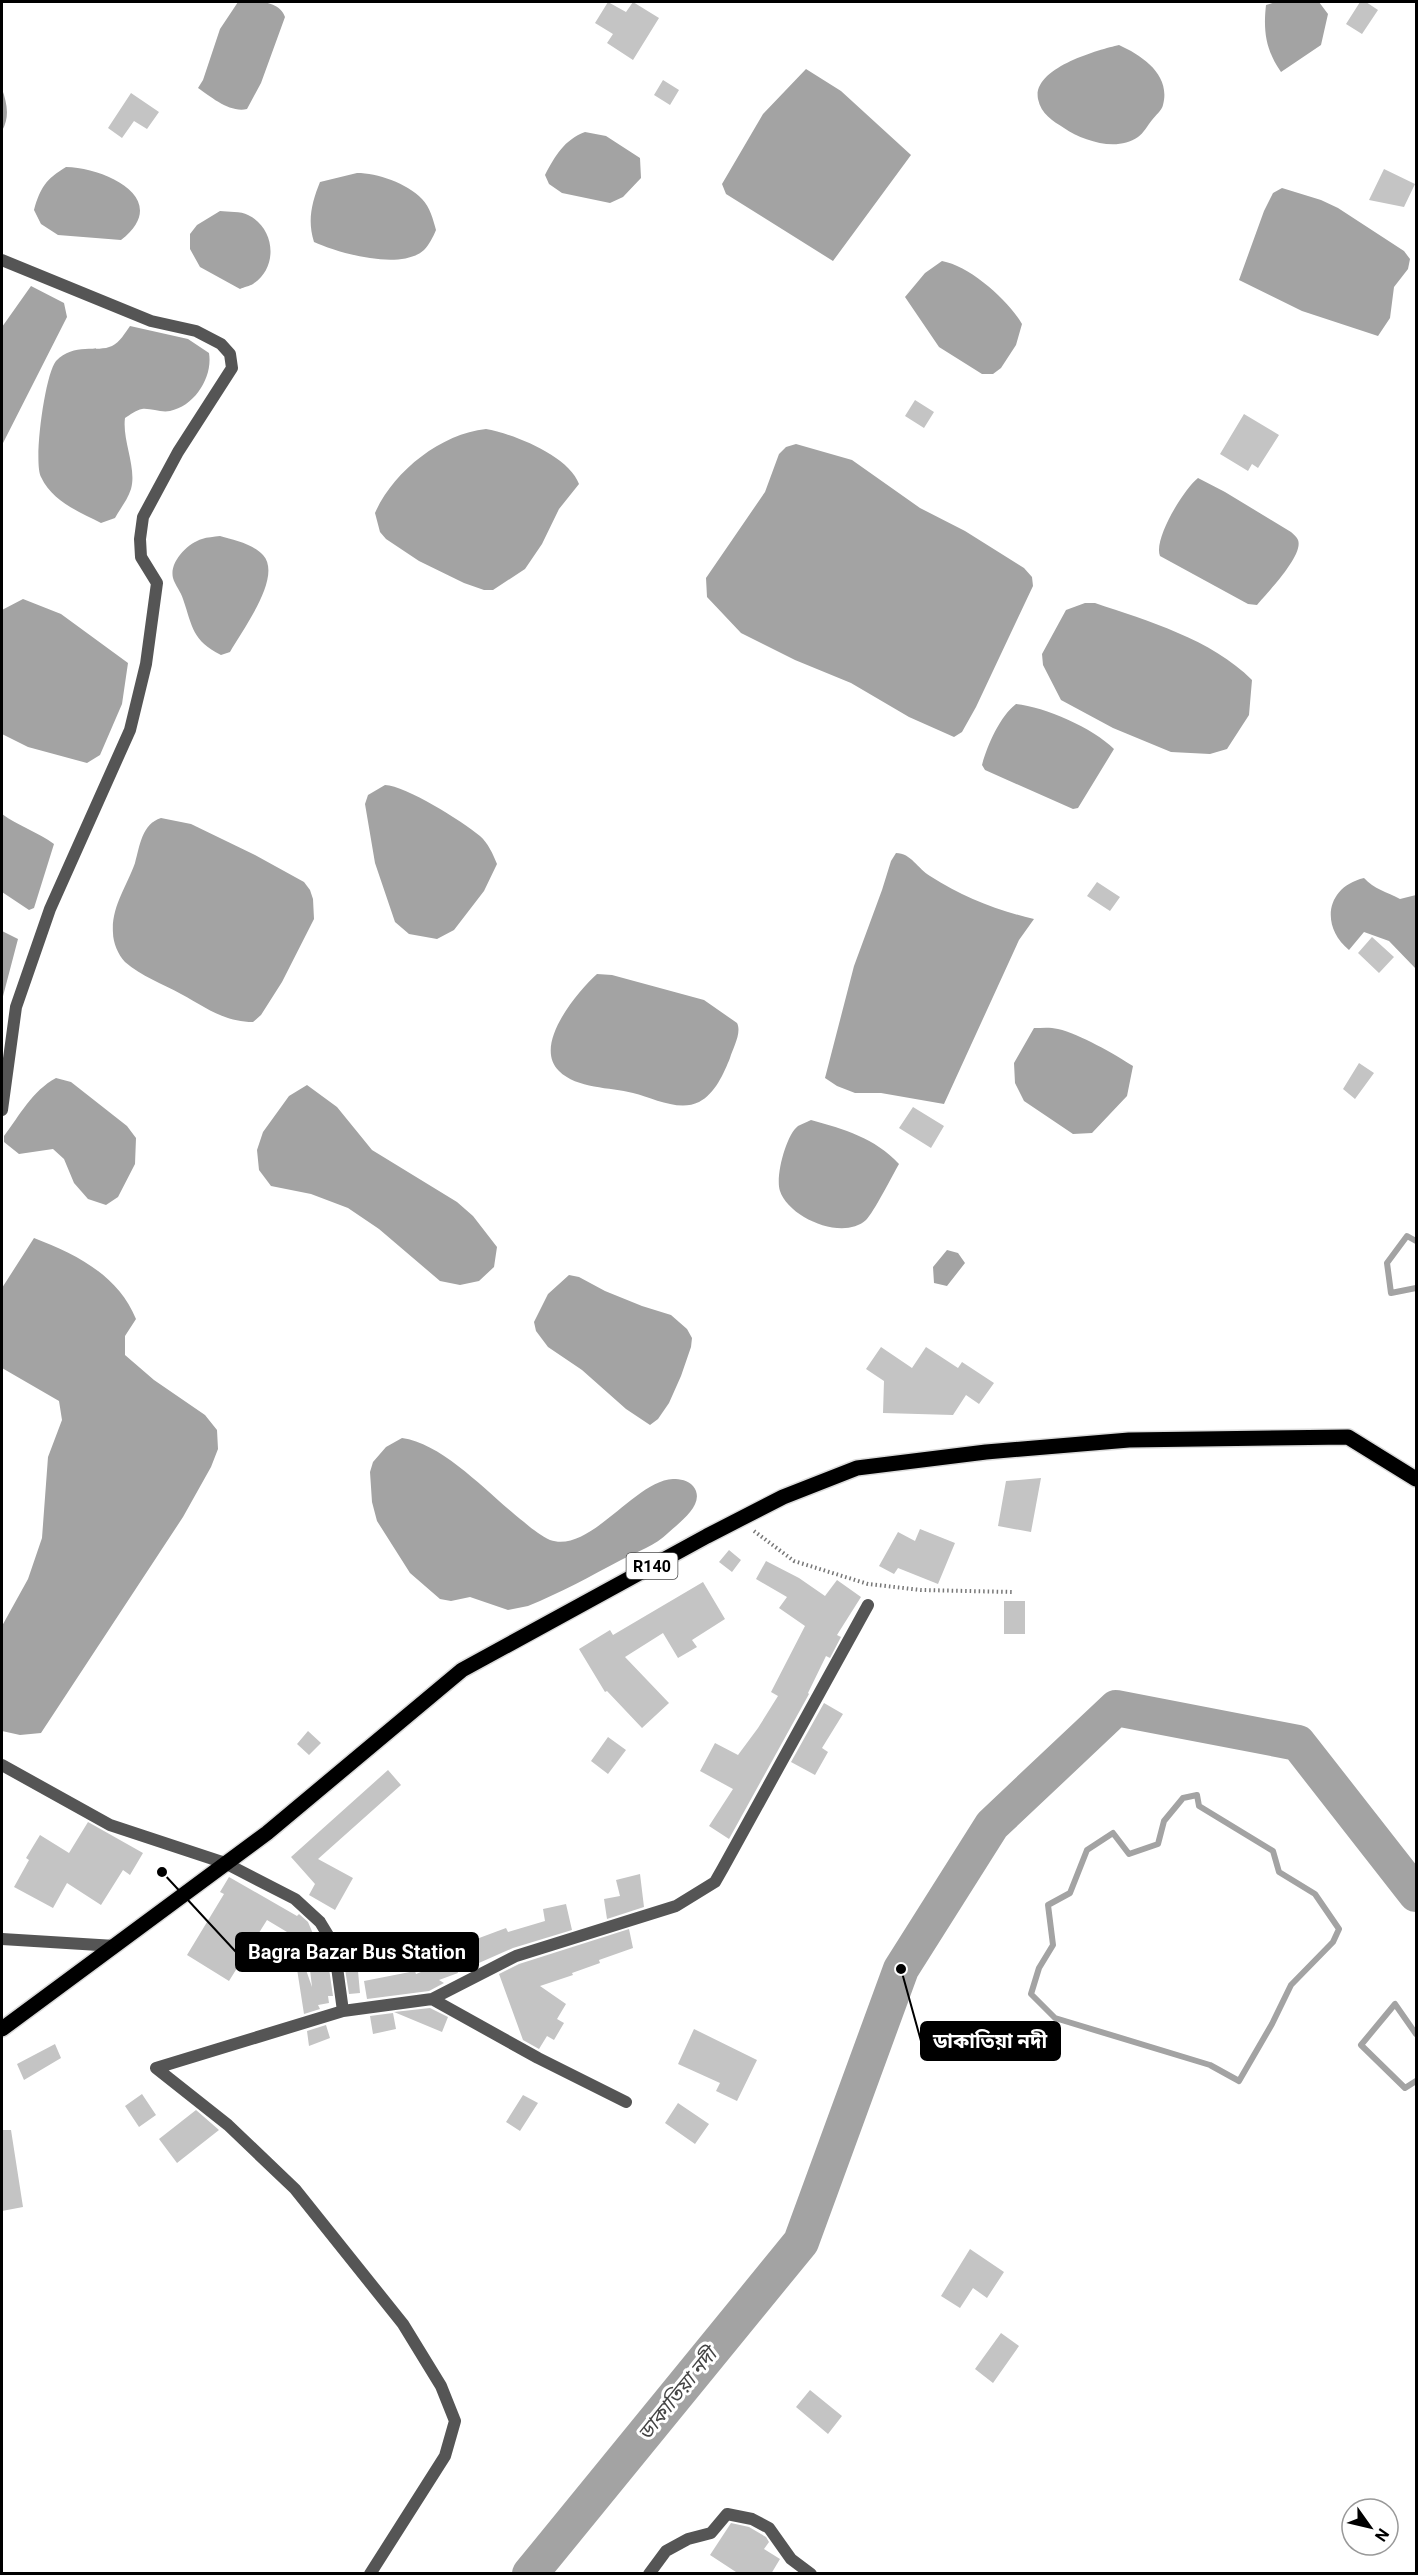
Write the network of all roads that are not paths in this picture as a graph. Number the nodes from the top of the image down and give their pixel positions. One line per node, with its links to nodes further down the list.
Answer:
1 (2, 260): 2 (street)
2 (2, 1110)
3 (1416, 1479): 6 (main road, R140)
4 (868, 1605): 9 (street)
5 (2, 1765): 6 (street)
6 (225, 1863): 8 (main road, R140); 10 (street)
7 (2, 1939): 8 (street)
8 (115, 1946): 11 (main road, R140)
9 (432, 1999): 10 (street); 12 (street)
10 (343, 2011): 13 (street)
11 (2, 2029)
12 (626, 2102)
13 (370, 2574)
14 (649, 2574): 15 (street)
15 (811, 2574)

